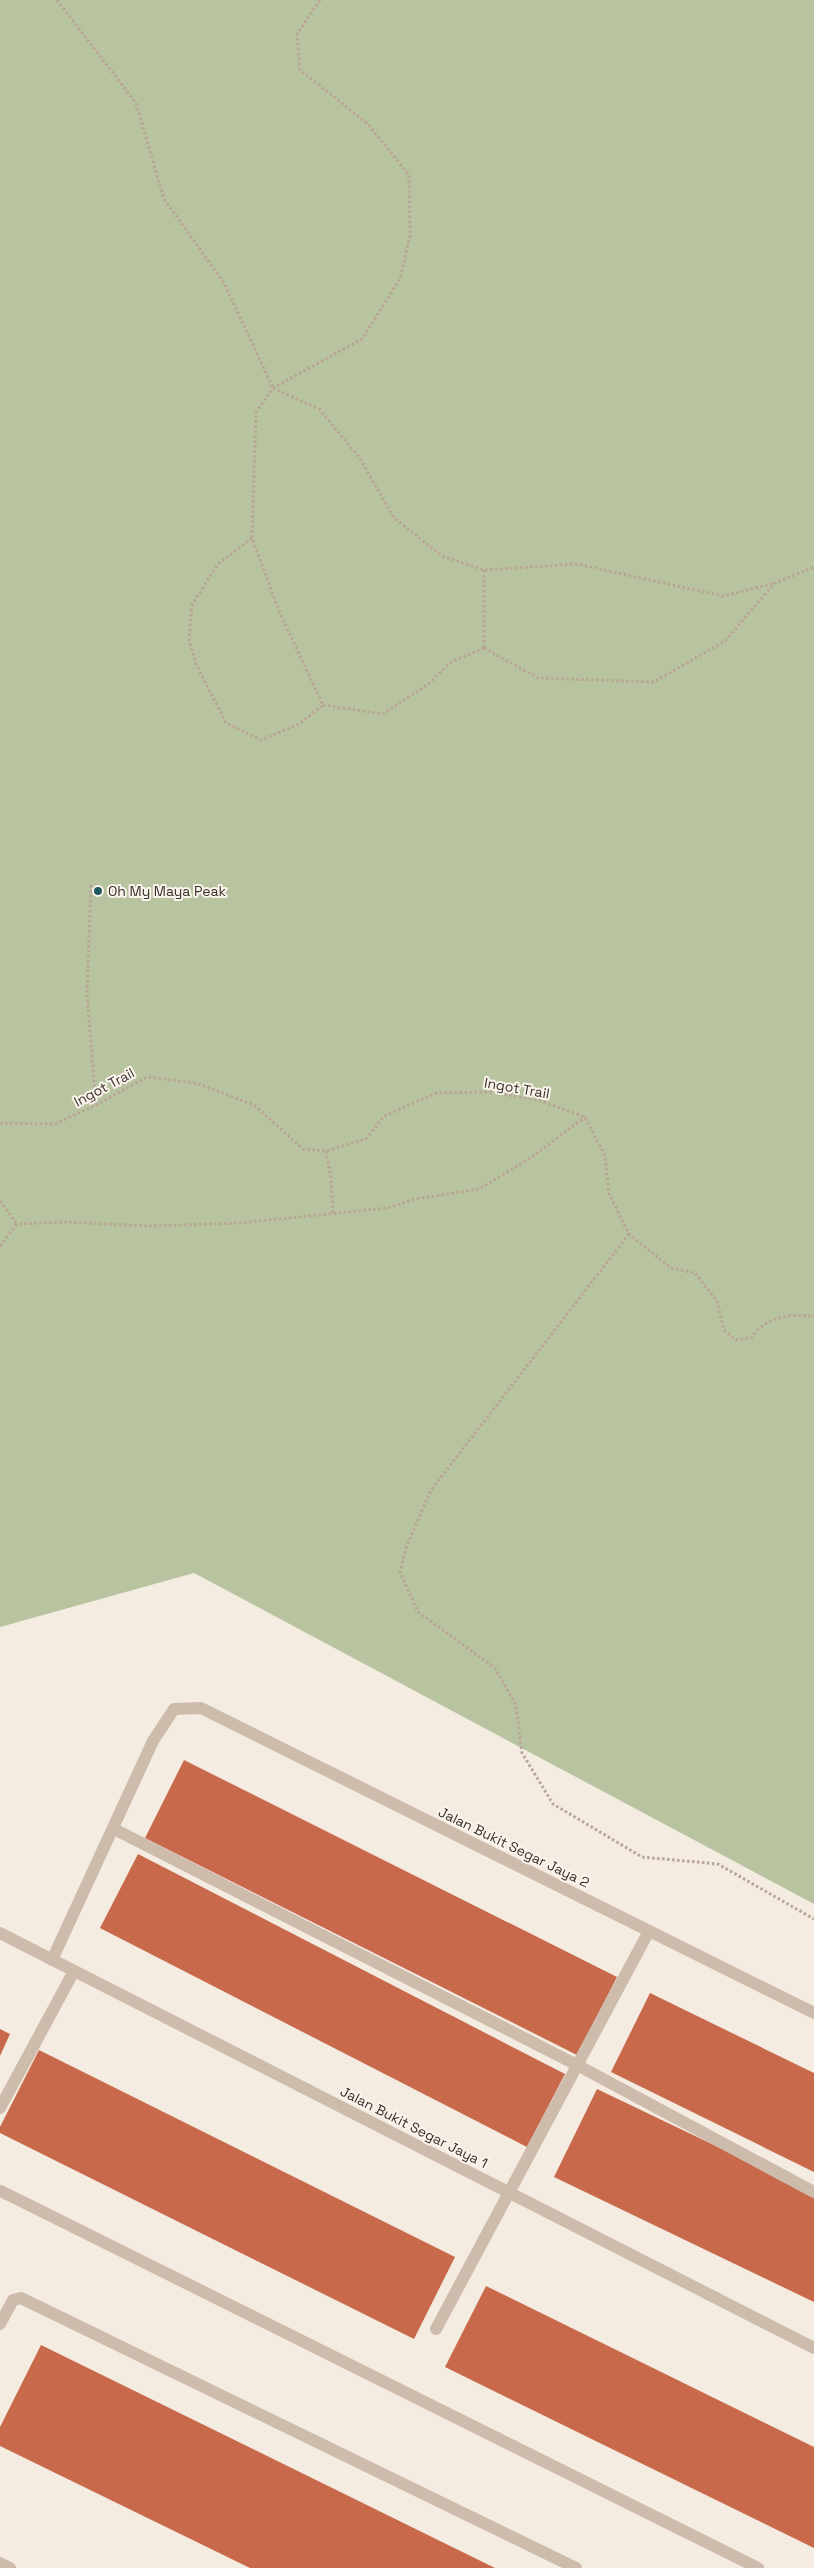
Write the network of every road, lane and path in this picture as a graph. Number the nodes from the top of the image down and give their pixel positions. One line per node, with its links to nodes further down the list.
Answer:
1 (57, 0): 3 (path)
2 (320, 0): 3 (path)
3 (273, 388): 4 (path); 6 (path)
4 (252, 538): 9 (path); 9 (path)
5 (814, 567): 7 (path)
6 (484, 570): 7 (path); 8 (path)
7 (775, 583): 8 (path)
8 (484, 648): 9 (path)
9 (323, 704)
10 (91, 885): 11 (path)
11 (96, 1106): 13 (path, Ingot Trail); 14 (path, Ingot Trail)
12 (585, 1117): 14 (path, Ingot Trail); 16 (path); 18 (path)
13 (0, 1123)
14 (326, 1151): 16 (path)
15 (0, 1201): 17 (path)
16 (333, 1214): 17 (path)
17 (17, 1224): 19 (path)
18 (629, 1234): 20 (path); 22 (path)
19 (0, 1246)
20 (814, 1316)
21 (114, 1830): 23 (street, Jalan Bukit Segar Jaya 2); 25 (street); 28 (street)
22 (814, 1919)
23 (649, 1931): 27 (street, Jalan Bukit Segar Jaya 2); 28 (street)
24 (0, 1933): 25 (street, Jalan Bukit Segar Jaya 1)
25 (52, 1960): 26 (street, Jalan Bukit Segar Jaya 1)
26 (74, 1971): 29 (street); 31 (street, Jalan Bukit Segar Jaya 1)
27 (814, 2013)
28 (577, 2065): 31 (street); 32 (street)
29 (0, 2108)
30 (1, 2191): 39 (street)
31 (509, 2192): 34 (street); 35 (street, Jalan Bukit Segar Jaya 1)
32 (814, 2192)
33 (0, 2324): 38 (street)
34 (436, 2329)
35 (814, 2348)
36 (0, 2562): 37 (street)
37 (10, 2568)
38 (576, 2568)
39 (758, 2568)

